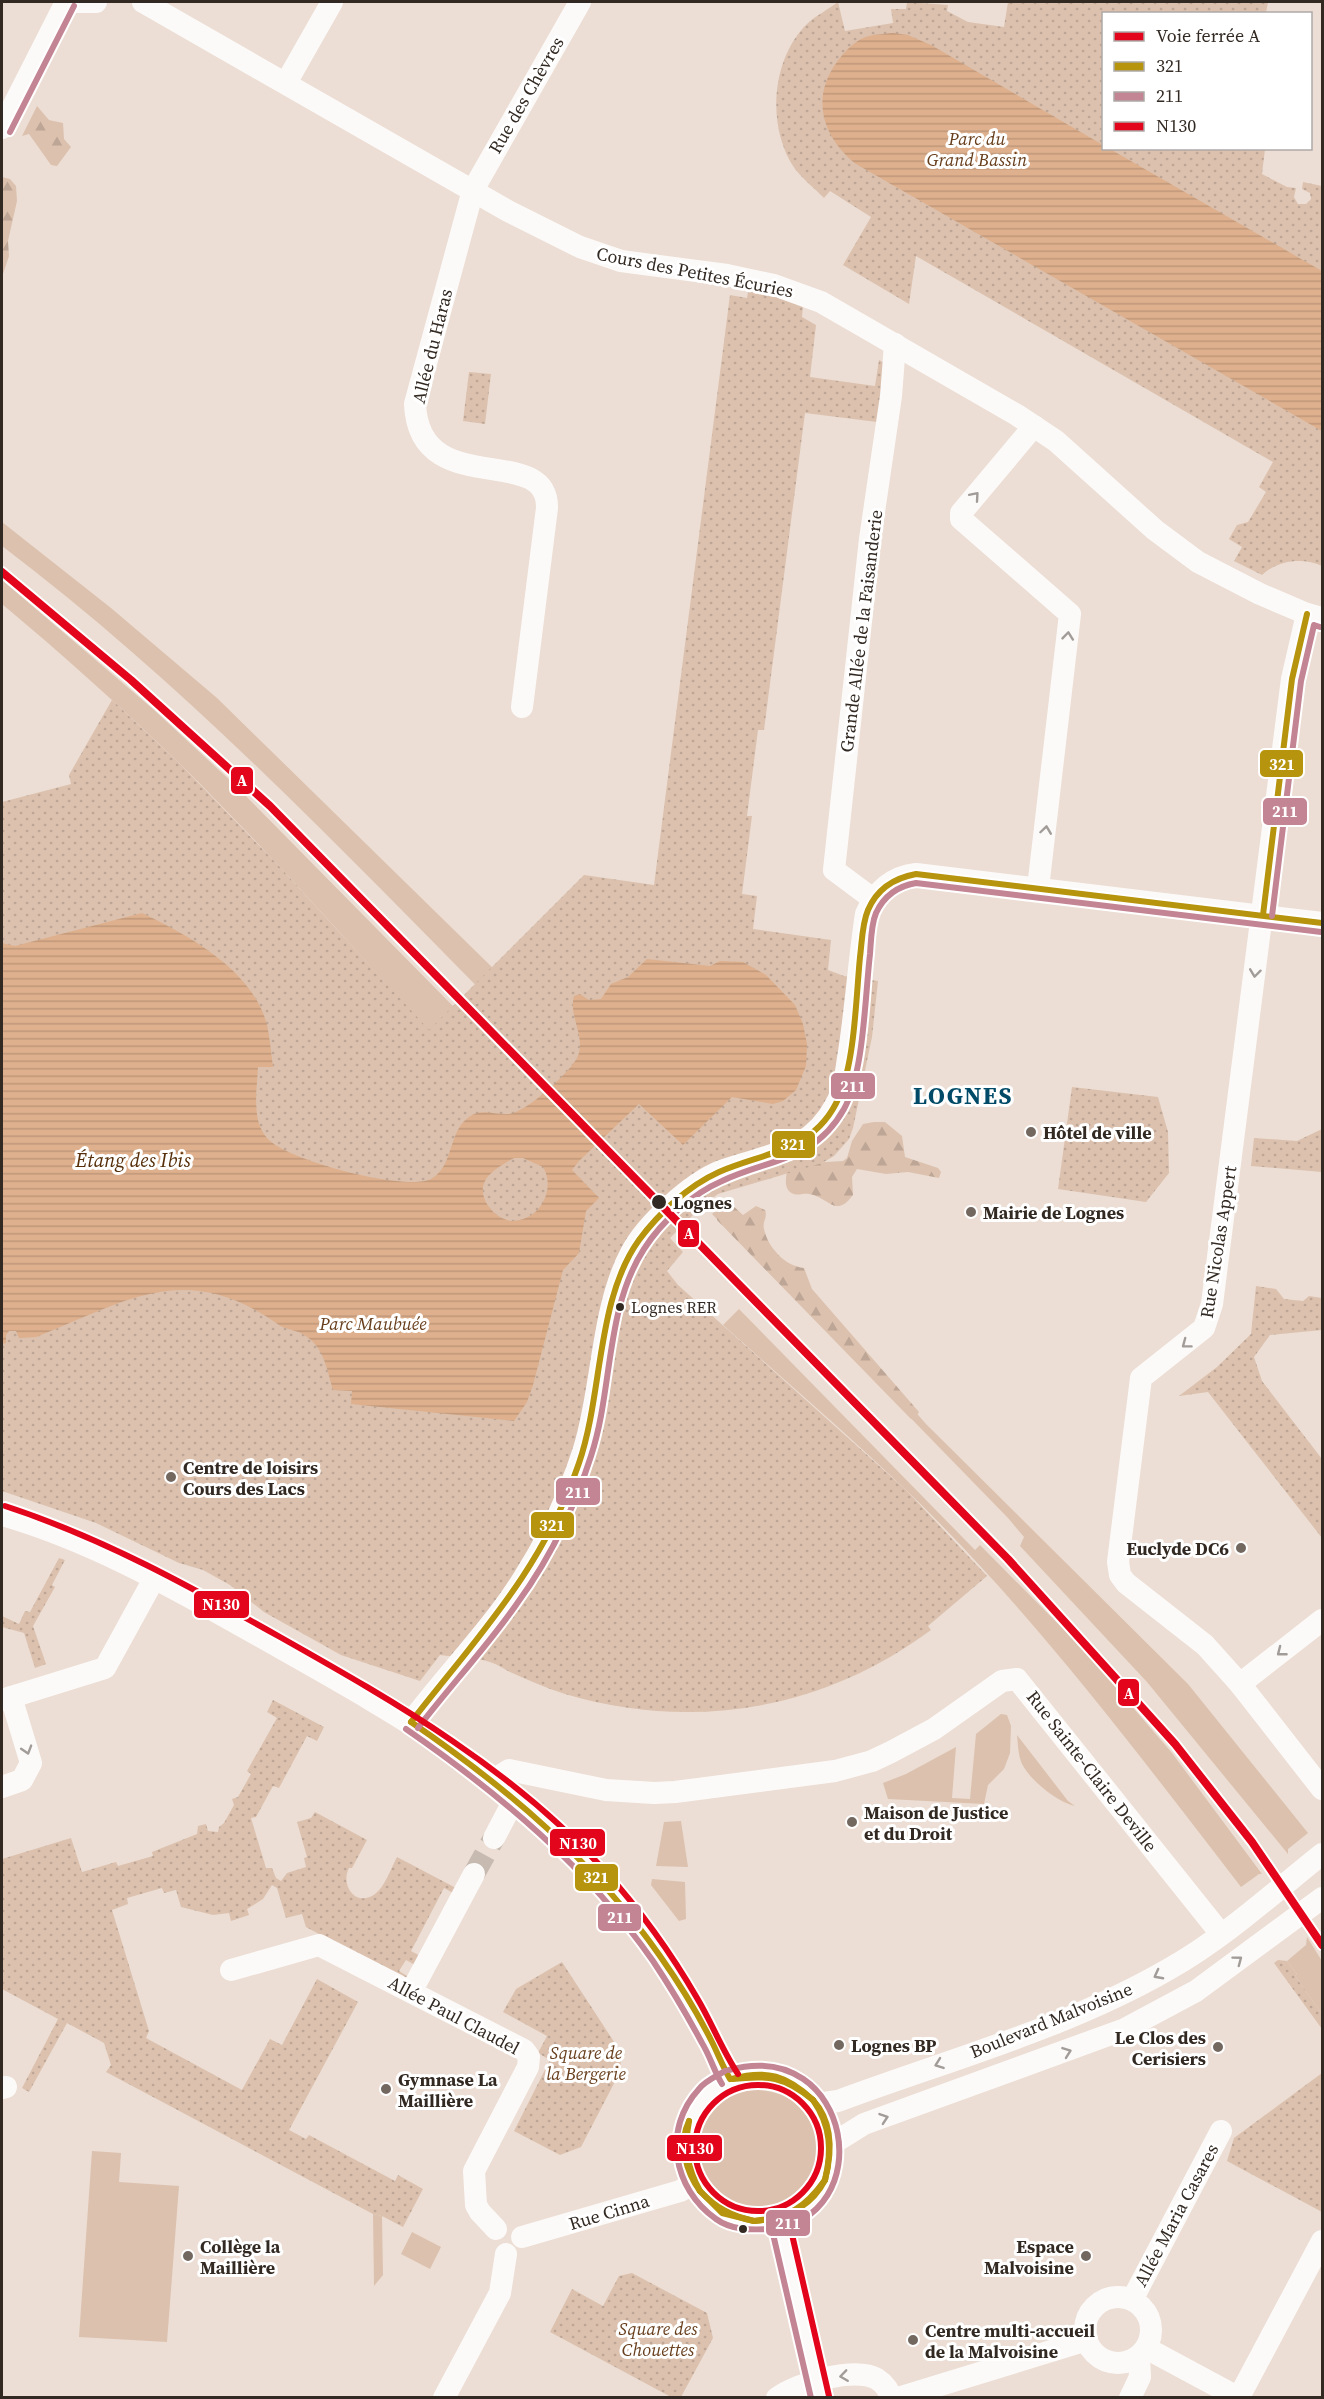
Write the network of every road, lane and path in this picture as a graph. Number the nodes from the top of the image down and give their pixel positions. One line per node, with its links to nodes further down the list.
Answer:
1 (66, 2): 8 (street)
2 (75, 2): 3 (street)
3 (96, 2)
4 (143, 2): 7 (street, Cours des Petites Écuries)
5 (332, 2): 7 (street)
6 (580, 2): 9 (street, Rue des Chèvres)
7 (286, 83): 9 (street, Cours des Petites Écuries)
8 (2, 128)
9 (474, 190): 10 (street, Cours des Petites Écuries); 13 (street, Allée du Haras)
10 (895, 344): 11 (street, Cours des Petites Écuries); 15 (street, Grande Allée de la Faisanderie)
11 (1034, 426): 12 (street, Cours des Petites Écuries); 14 (street, one-way to 11)
12 (1315, 616): 16 (street, Rue Nicolas Appert)
13 (522, 707)
14 (1038, 888): 15 (street); 16 (street)
15 (873, 899): 23 (street)
16 (1263, 915): 17 (street); 21 (street, Rue Nicolas Appert, one-way to 21)
17 (1323, 923)
18 (2, 1515): 19 (street)
19 (155, 1577): 22 (street); 23 (street)
20 (1323, 1620): 21 (street, one-way to 21)
21 (1240, 1684): 26 (street)
22 (6, 1699): 25 (street, one-way to 25)
23 (411, 1722): 24 (street)
24 (494, 1780): 27 (street); 32 (street, Rue Sainte-Claire Deville)
25 (2, 1787)
26 (1323, 1789)
27 (515, 1798): 28 (street); 35 (street)
28 (494, 1838)
29 (1323, 1854): 32 (street, Boulevard Malvoisine)
30 (474, 1874): 34 (street)
31 (1322, 1898): 38 (street, Boulevard Malvoisine, one-way to 31)
32 (1221, 1934): 36 (street, Boulevard Malvoisine, one-way to 36)
33 (231, 1970): 34 (street, Allée Paul Claudel)
34 (411, 1992): 41 (street, Allée Paul Claudel)
35 (730, 2079): 36 (street); 39 (street)
36 (817, 2104): 38 (street)
37 (1221, 2131): 45 (street, Allée Maria Casares)
38 (832, 2144): 40 (street)
39 (693, 2184): 40 (street); 42 (street, Rue Cinna)
40 (779, 2219): 48 (street)
41 (496, 2229): 42 (street); 44 (street)
42 (522, 2237): 44 (street)
43 (1323, 2241): 54 (street)
44 (506, 2254): 49 (street)
45 (1132, 2300): 46 (street); 47 (street)
46 (1087, 2340): 47 (street); 52 (street)
47 (1142, 2352): 53 (street); 54 (street)
48 (818, 2390): 50 (street); 51 (street, one-way to 48)
49 (444, 2397)
50 (777, 2397)
51 (892, 2397)
52 (898, 2397)
53 (1130, 2397)
54 (1239, 2397)

